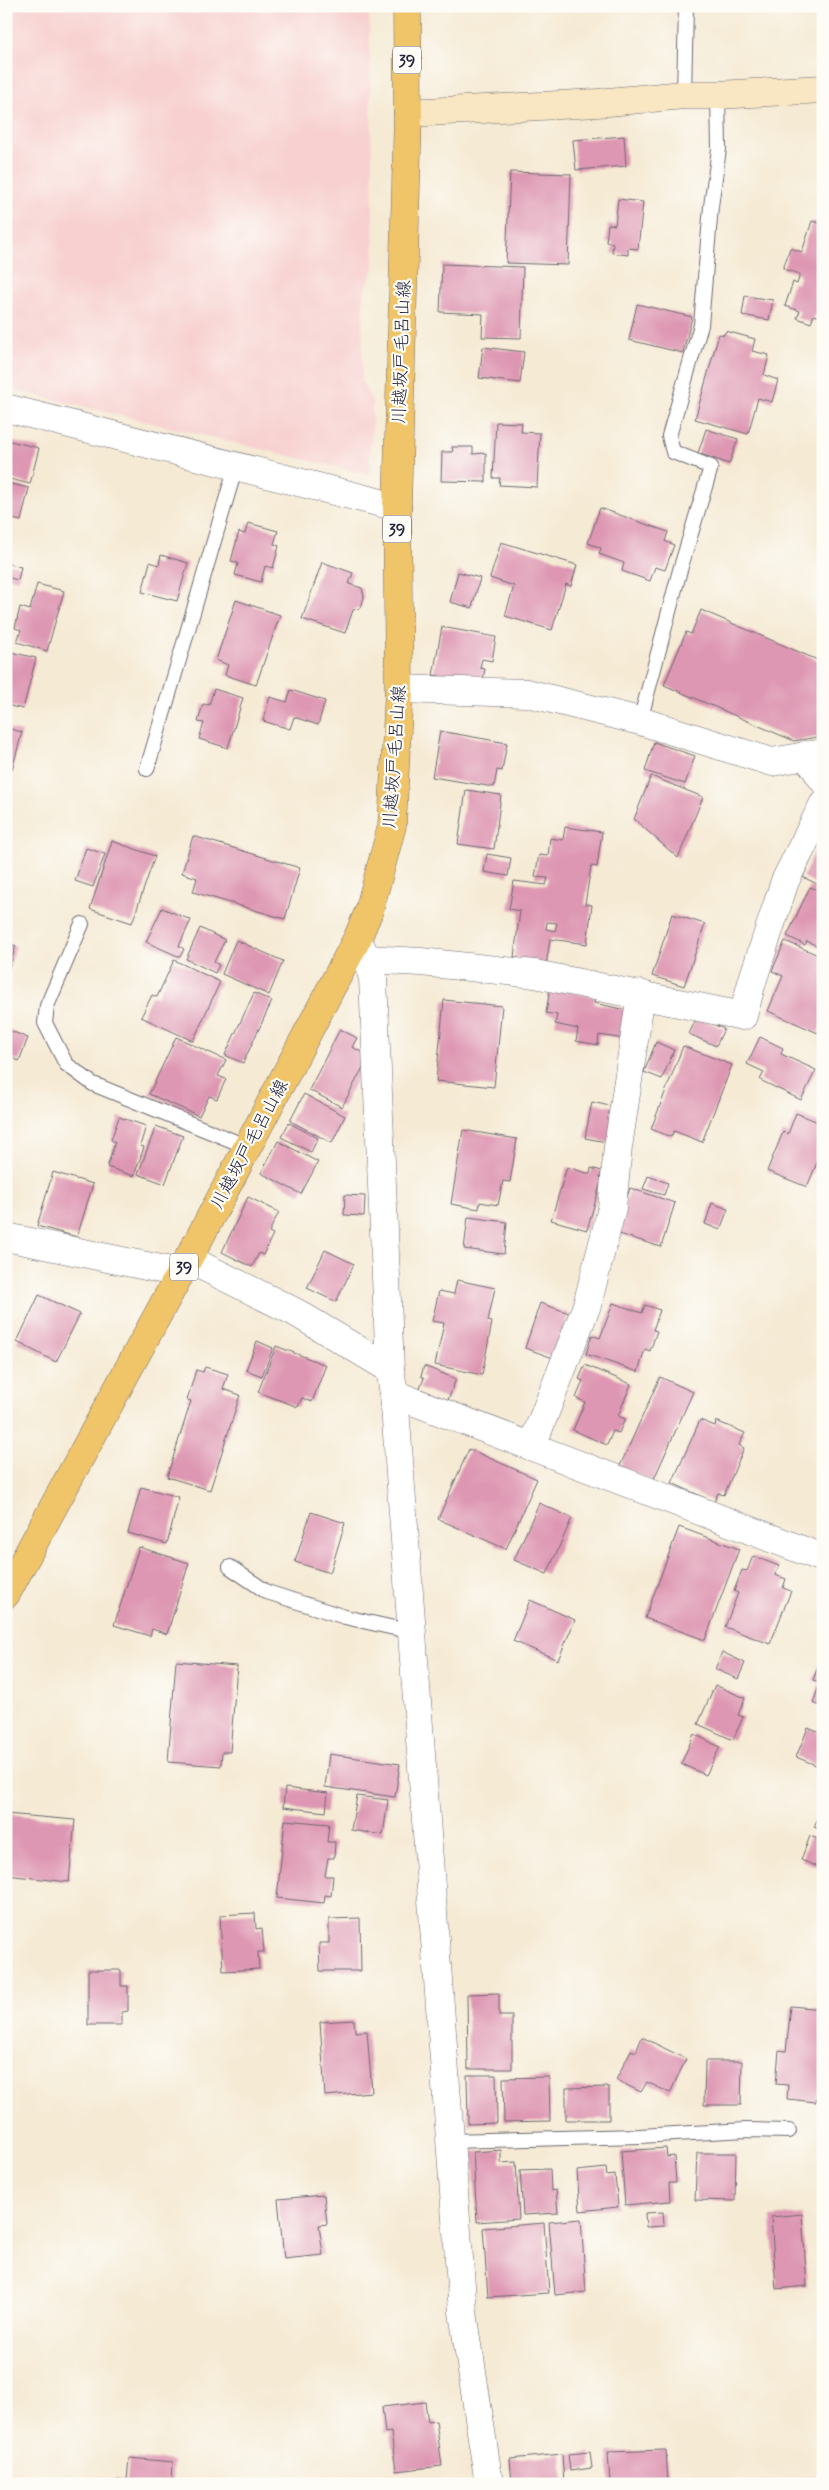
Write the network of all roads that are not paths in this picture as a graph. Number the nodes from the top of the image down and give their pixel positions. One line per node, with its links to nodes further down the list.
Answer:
1 (407, 6): 6 (main road, 川越坂戸毛呂山線 / 39)
2 (686, 6): 4 (lane)
3 (823, 89): 5 (street)
4 (684, 95): 5 (street); 6 (street)
5 (718, 95): 11 (lane)
6 (408, 113): 9 (main road, 川越坂戸毛呂山線 / 39)
7 (6, 408): 8 (street)
8 (236, 466): 9 (street); 13 (lane)
9 (397, 507): 10 (main road, 川越坂戸毛呂山線 / 39)
10 (399, 689): 11 (street); 17 (main road, 川越坂戸毛呂山線 / 39)
11 (640, 721): 12 (street)
12 (814, 754): 14 (street)
13 (147, 769)
14 (823, 780)
15 (823, 805): 18 (street)
16 (82, 924): 19 (lane)
17 (362, 949): 18 (street); 19 (main road, 川越坂戸毛呂山線 / 39); 22 (street)
18 (641, 994): 23 (street)
19 (248, 1147): 21 (main road, 川越坂戸毛呂山線 / 39)
20 (6, 1237): 21 (street)
21 (184, 1266): 22 (street); 26 (main road, 川越坂戸毛呂山線 / 39)
22 (392, 1381): 23 (street); 27 (street)
23 (532, 1446): 24 (street)
24 (823, 1558)
25 (230, 1567): 27 (lane)
26 (6, 1594)
27 (412, 1632): 29 (street)
28 (789, 2131): 29 (lane)
29 (450, 2141): 30 (street)
30 (489, 2484)

